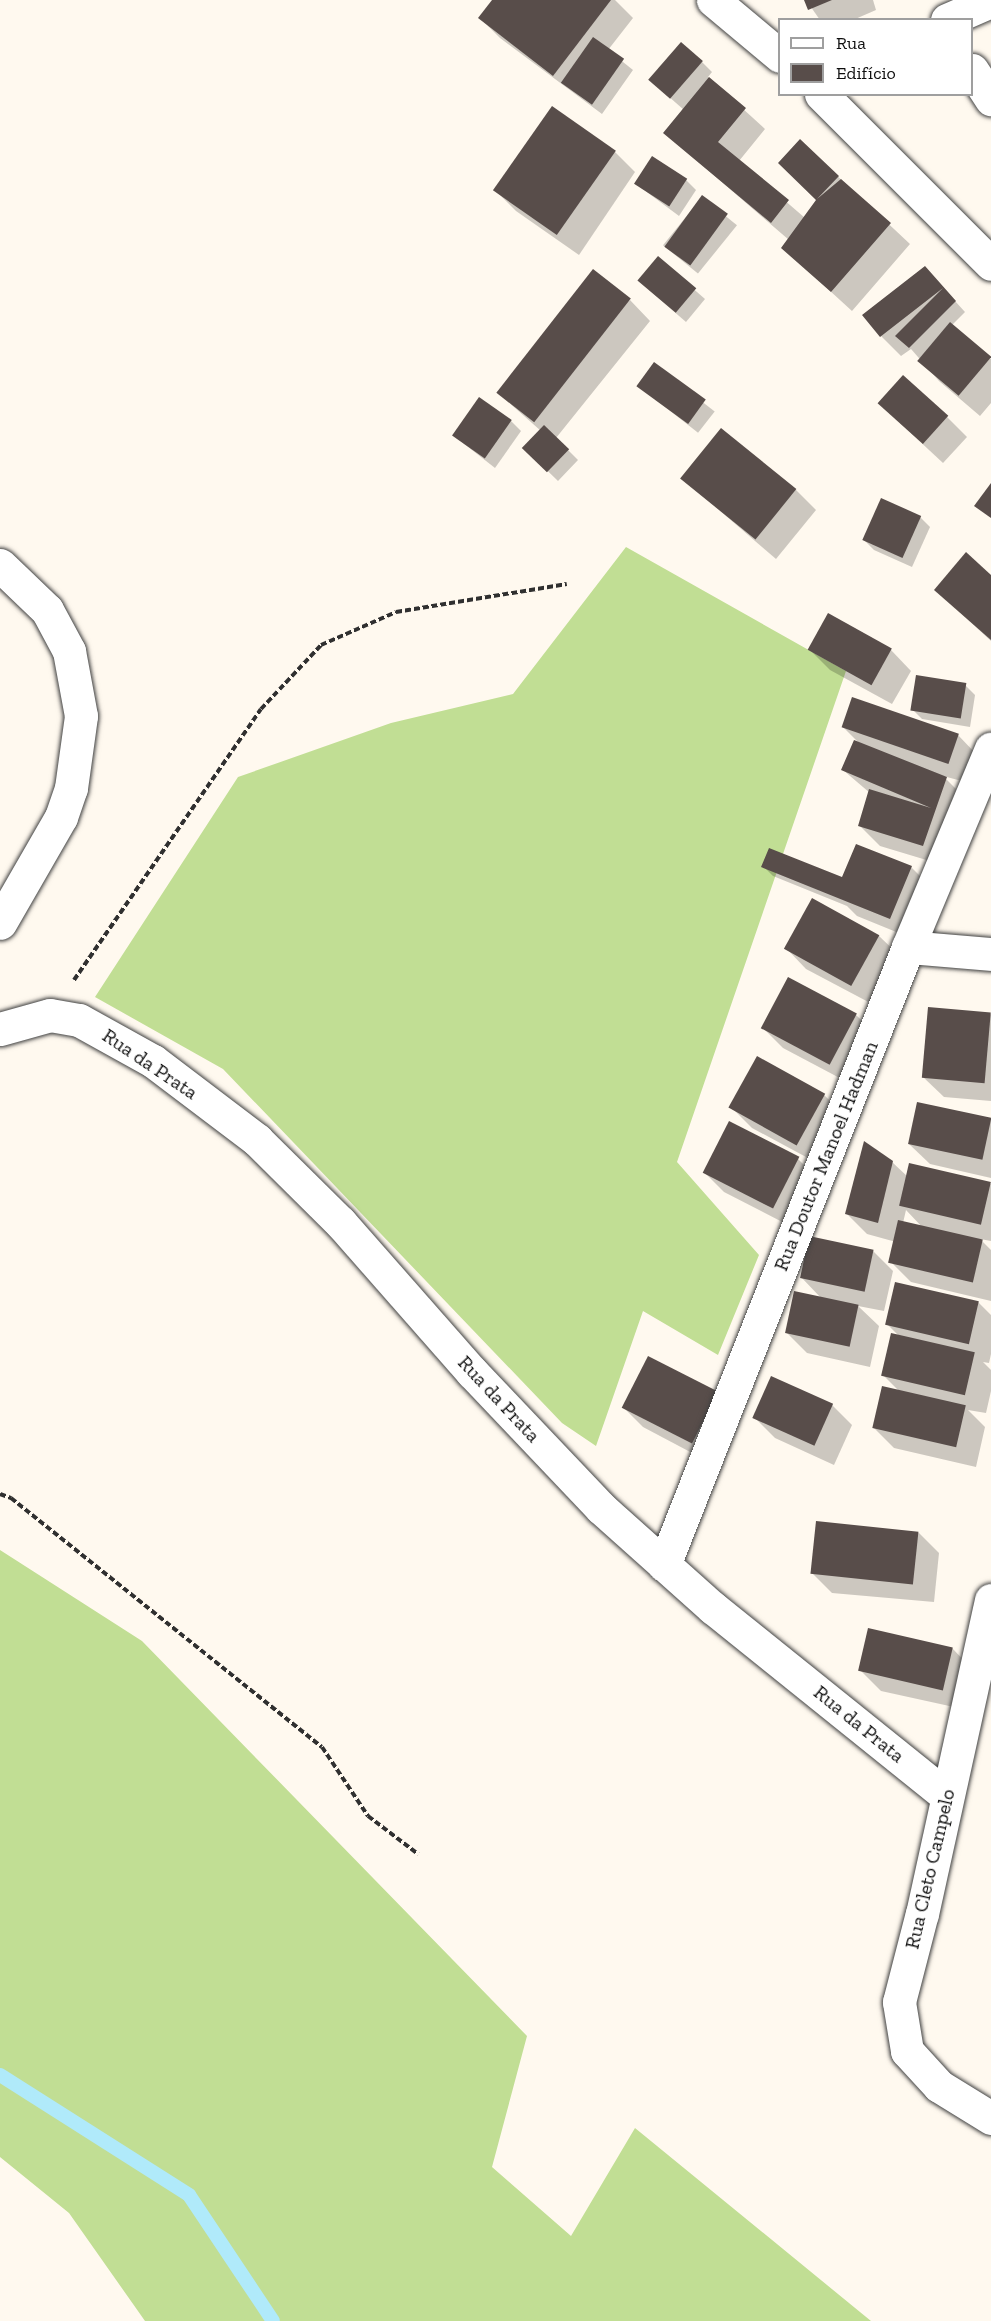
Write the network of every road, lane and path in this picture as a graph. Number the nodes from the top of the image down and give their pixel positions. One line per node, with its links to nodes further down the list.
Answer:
1 (713, 0): 4 (street)
2 (991, 1): 3 (street)
3 (952, 18)
4 (778, 54)
5 (973, 72): 7 (street)
6 (823, 96): 8 (street)
7 (991, 99)
8 (991, 264)
9 (0, 565): 12 (street)
10 (567, 584): 15 (path)
11 (991, 749): 13 (street, Rua Doutor Manoel Hadman)
12 (0, 923)
13 (908, 947): 14 (street); 18 (street, Rua Doutor Manoel Hadman)
14 (991, 954)
15 (50, 1015): 16 (street); 18 (street, Rua da Prata)
16 (0, 1029)
17 (0, 1494): 21 (path)
18 (664, 1564): 20 (street, Rua da Prata)
19 (991, 1600): 20 (street, Rua Cleto Campelo)
20 (947, 1796): 22 (street, Rua Cleto Campelo)
21 (418, 1854)
22 (983, 2114)

